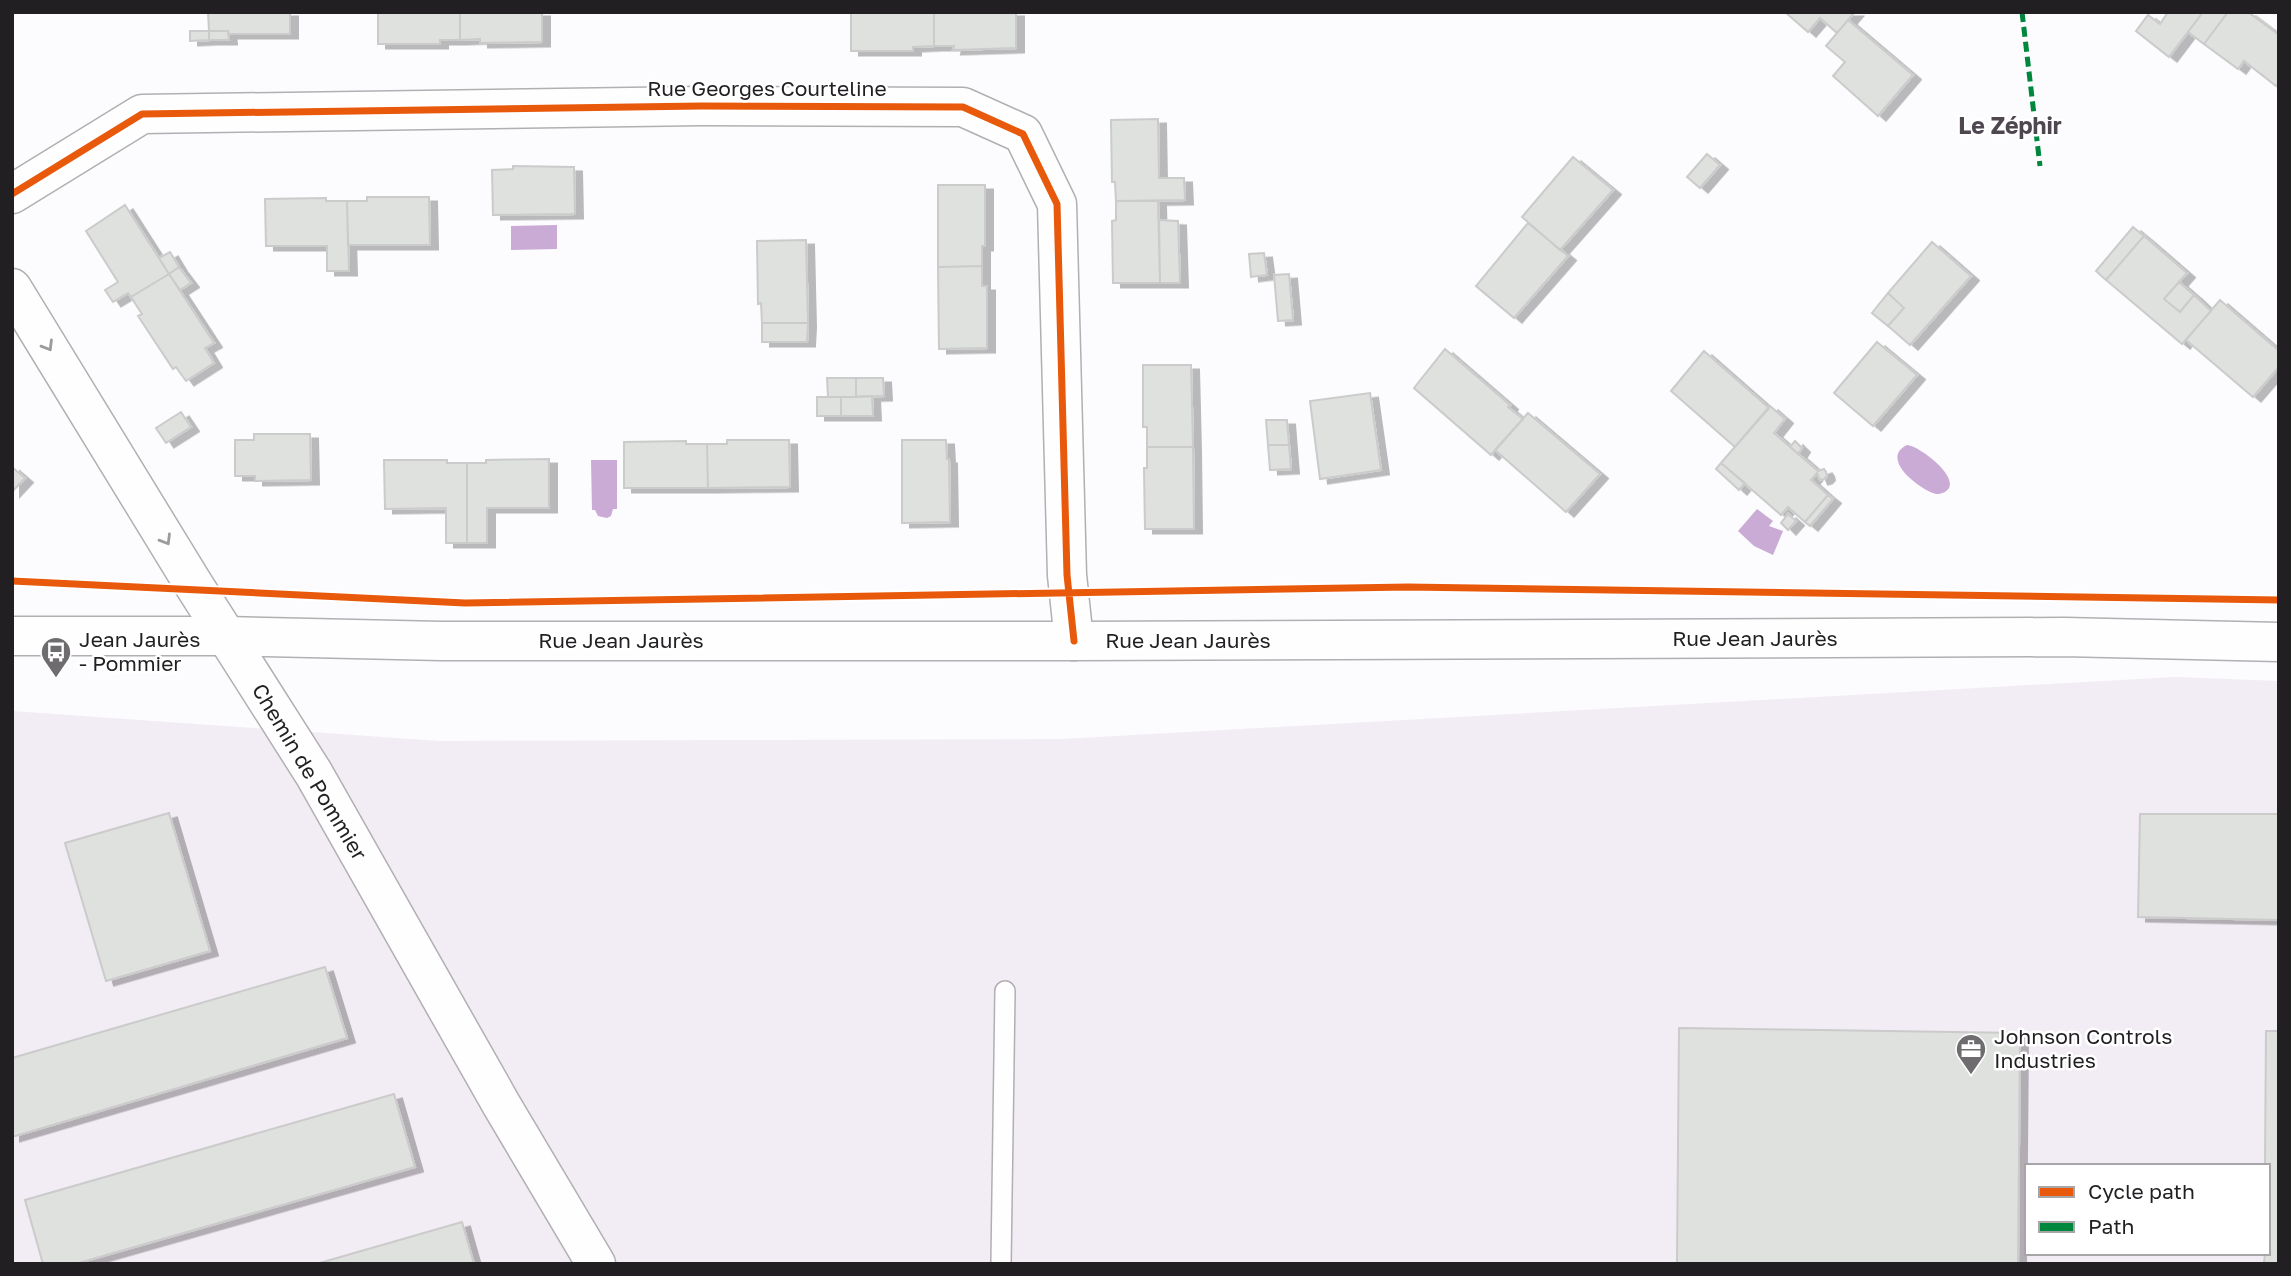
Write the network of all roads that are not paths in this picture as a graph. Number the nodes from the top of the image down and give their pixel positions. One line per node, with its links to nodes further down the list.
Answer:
1 (12, 194): 5 (street, Rue Georges Courteline)
2 (12, 288): 4 (street, Chemin de Pommier, one-way to 4)
3 (12, 636): 4 (street, Rue Jean Jaurès)
4 (225, 636): 5 (street, Rue Jean Jaurès); 8 (street, Chemin de Pommier)
5 (1074, 641): 6 (street, Rue Jean Jaurès)
6 (2279, 642)
7 (1005, 991): 9 (lane)
8 (596, 1264)
9 (1001, 1264)

